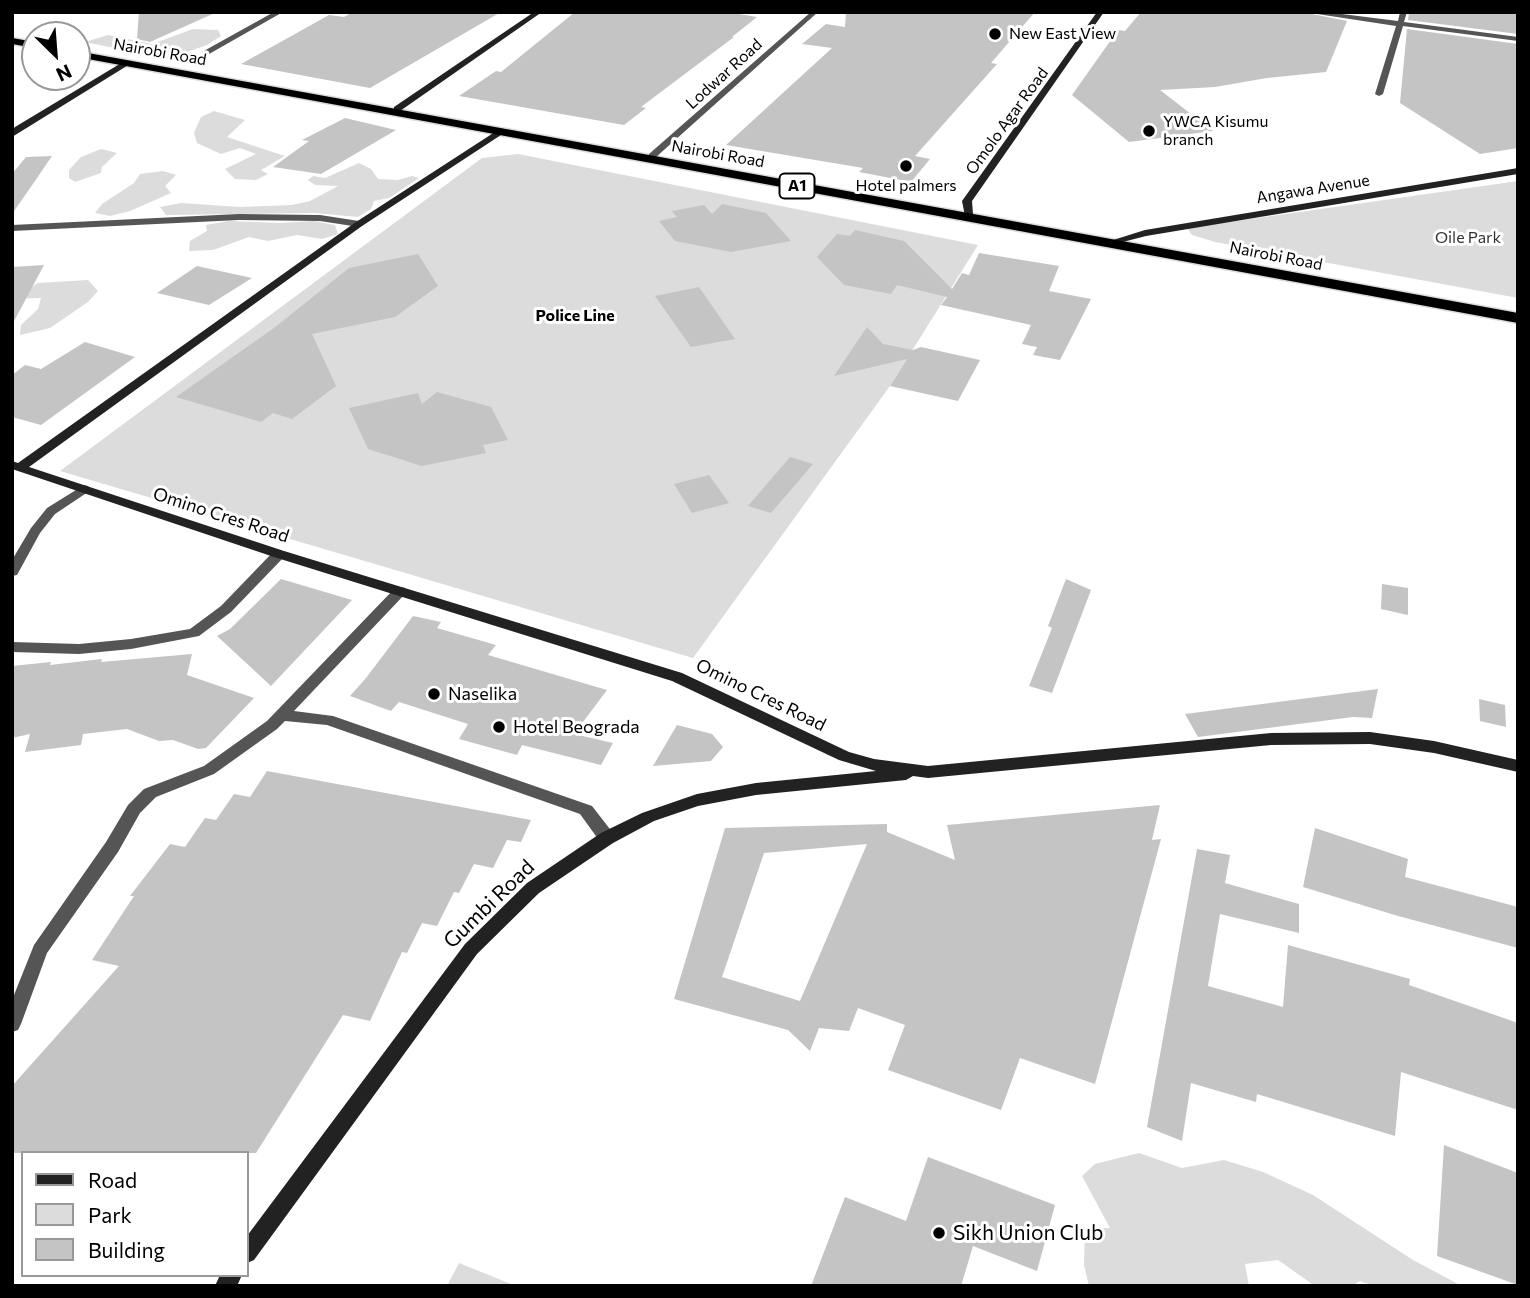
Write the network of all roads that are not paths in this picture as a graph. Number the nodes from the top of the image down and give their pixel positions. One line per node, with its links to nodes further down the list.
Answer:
1 (280, 12): 9 (street)
2 (539, 12): 14 (street)
3 (815, 12): 17 (street, Lodwar Road)
4 (1101, 12): 19 (street, Omolo Agar Road)
5 (1307, 12): 7 (street)
6 (1405, 12): 7 (street)
7 (1401, 25): 8 (street); 13 (street)
8 (1518, 39)
9 (206, 52)
10 (91, 55): 14 (highway, Nairobi Road / A1)
11 (91, 56): 12 (highway, Nairobi Road / A1)
12 (125, 64): 15 (highway, Nairobi Road / A1); 16 (street)
13 (1379, 94)
14 (397, 108): 17 (highway, Nairobi Road / A1)
15 (498, 133): 20 (street); 23 (highway, Nairobi Road / A1)
16 (12, 135)
17 (652, 156): 19 (highway, Nairobi Road / A1)
18 (1518, 171): 22 (street, Angawa Avenue)
19 (968, 214): 22 (highway, Nairobi Road / A1)
20 (359, 224): 21 (street); 24 (street)
21 (12, 228)
22 (1115, 241): 23 (highway, Nairobi Road / A1)
23 (1518, 316)
24 (17, 466): 25 (street, Omino Cres Road)
25 (84, 489): 26 (street, Omino Cres Road); 27 (street)
26 (279, 554): 28 (street, Omino Cres Road); 29 (street)
27 (12, 572)
28 (400, 591): 30 (street); 32 (street, Omino Cres Road)
29 (12, 647)
30 (282, 715): 33 (street); 34 (street)
31 (1518, 766): 32 (street, Omino Cres Road)
32 (929, 772): 33 (street, Gumbi Road)
33 (607, 838): 35 (street, Gumbi Road)
34 (12, 1024)
35 (248, 1252)

